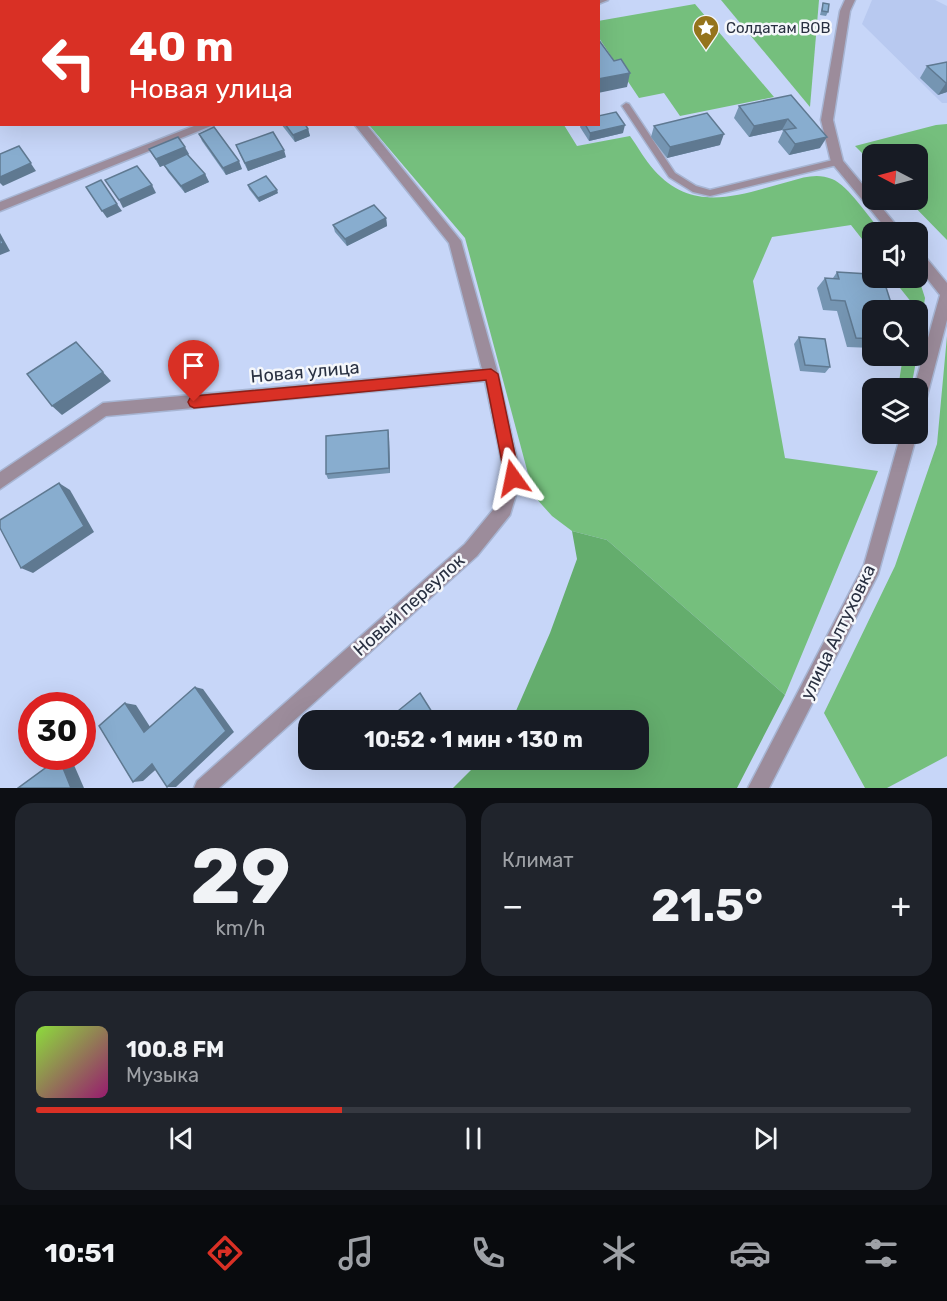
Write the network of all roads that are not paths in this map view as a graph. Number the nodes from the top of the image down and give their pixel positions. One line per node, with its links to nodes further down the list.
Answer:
1 (850, 0): 5 (street)
2 (626, 106): 5 (lane)
3 (206, 126): 6 (street)
4 (361, 126): 10 (street, Новый переулок)
5 (837, 162): 7 (street)
6 (0, 207)
7 (888, 222)
8 (928, 270): 9 (street)
9 (947, 294): 11 (street)
10 (491, 374): 13 (street, Новая улица); 14 (street, Новый переулок)
11 (924, 378)
12 (906, 444): 15 (street, улица Алтуховка)
13 (0, 481)
14 (204, 788)
15 (758, 788)

